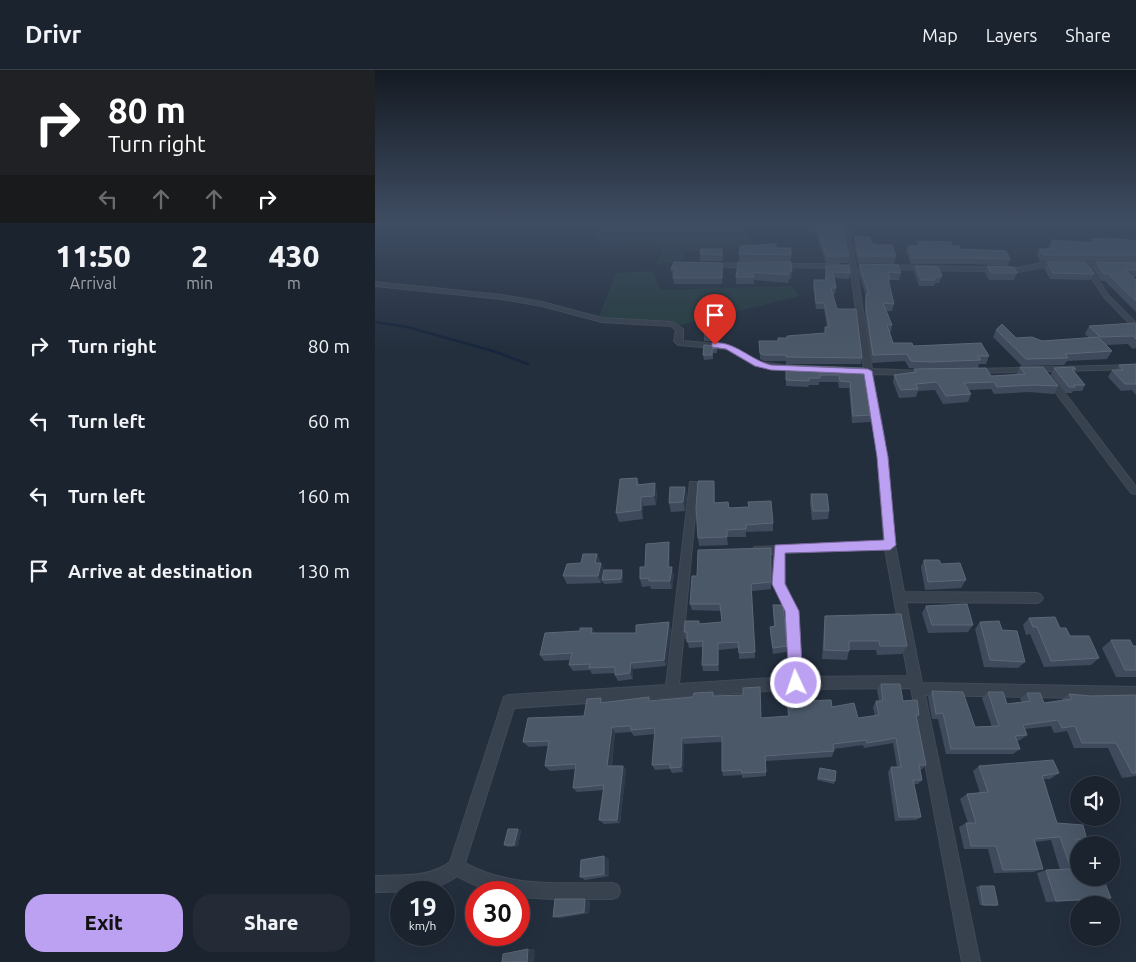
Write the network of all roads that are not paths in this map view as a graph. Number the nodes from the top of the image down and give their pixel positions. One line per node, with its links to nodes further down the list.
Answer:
1 (1085, 264): 12 (street)
2 (699, 265): 6 (street)
3 (1043, 265): 10 (street)
4 (1117, 265): 5 (street)
5 (1136, 265)
6 (755, 266)
7 (774, 266): 8 (street)
8 (853, 266): 9 (street); 17 (street)
9 (863, 267)
10 (882, 267)
11 (375, 284): 14 (street)
12 (1136, 327)
13 (1136, 367): 16 (street)
14 (808, 369)
15 (848, 370): 17 (street)
16 (1042, 370): 19 (street); 21 (street)
17 (868, 371): 18 (street); 22 (street)
18 (938, 372)
19 (965, 372)
20 (693, 484): 29 (street)
21 (1134, 491)
22 (890, 545): 23 (street); 25 (street)
23 (779, 549): 24 (street); 27 (street)
24 (742, 550)
25 (899, 597): 26 (street); 28 (street)
26 (1037, 598)
27 (796, 683): 28 (street); 29 (street)
28 (916, 685): 30 (street); 34 (street)
29 (672, 692): 31 (street)
30 (1136, 693)
31 (456, 867): 32 (street); 33 (street)
32 (375, 884)
33 (612, 891)
34 (971, 962)

